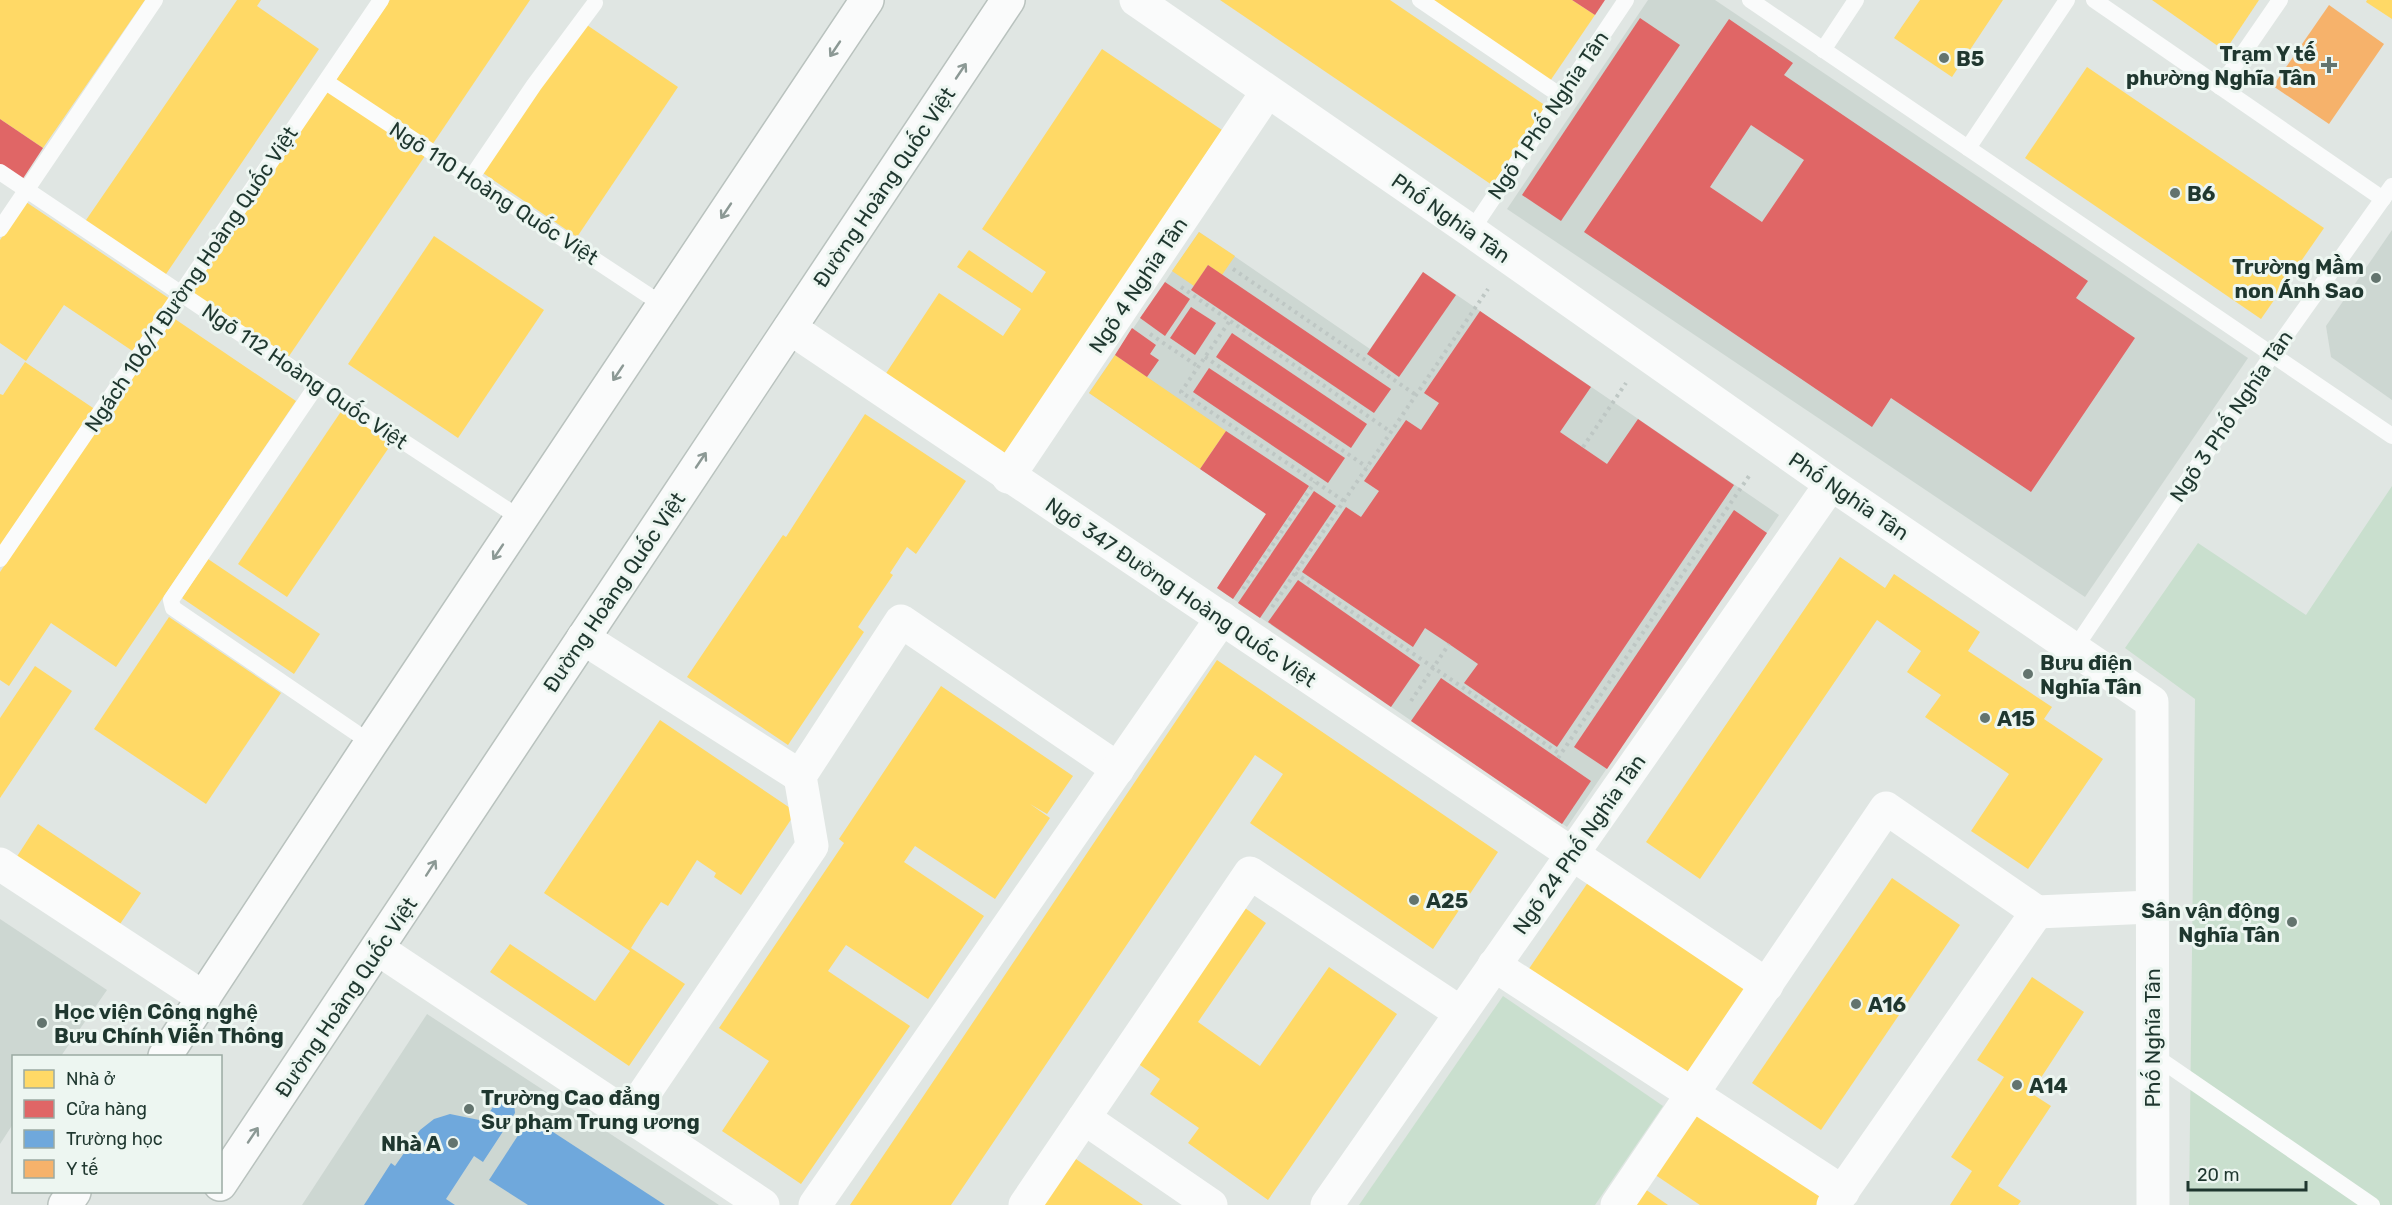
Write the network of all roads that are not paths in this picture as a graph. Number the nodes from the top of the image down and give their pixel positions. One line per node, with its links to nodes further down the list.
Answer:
1 (155, 0): 22 (lane)
2 (381, 0): 15 (lane, Ngách 106/1 Đường Hoàng Quốc Việt)
3 (867, 0): 27 (street, one-way to 27)
4 (1008, 0): 28 (street, Đường Hoàng Quốc Việt, one-way to 4)
5 (1136, 0): 17 (street, Phố Nghĩa Tân)
6 (1420, 0): 18 (lane)
7 (1626, 0): 18 (lane, Ngõ 1 Phố Nghĩa Tân)
8 (1750, 0): 14 (lane)
9 (1856, 0): 14 (lane)
10 (2067, 0): 19 (lane)
11 (2094, 0): 16 (lane)
12 (2280, 0): 16 (lane)
13 (595, 3): 21 (lane)
14 (1823, 50): 19 (lane)
15 (326, 82): 21 (lane, Ngõ 110 Hoàng Quốc Việt); 26 (lane, Ngách 106/1 Đường Hoàng Quốc Việt)
16 (2220, 87): 23 (lane)
17 (1267, 92): 25 (street, Phố Nghĩa Tân); 32 (street, Ngõ 4 Nghĩa Tân)
18 (1561, 96): 25 (lane, Ngõ 1 Phố Nghĩa Tân)
19 (1968, 148): 29 (lane)
20 (0, 172): 22 (lane, Ngõ 112 Hoàng Quốc Việt)
21 (471, 178): 27 (lane, Ngõ 110 Hoàng Quốc Việt)
22 (27, 190): 24 (lane); 26 (lane, Ngõ 112 Hoàng Quốc Việt)
23 (2388, 193): 29 (lane, Ngõ 3 Phố Nghĩa Tân)
24 (0, 229)
25 (1471, 231): 33 (street, Phố Nghĩa Tân)
26 (181, 293): 30 (lane, Ngõ 112 Hoàng Quốc Việt); 35 (lane, Ngách 106/1 Đường Hoàng Quốc Việt)
27 (663, 305): 34 (street, one-way to 34)
28 (790, 328): 32 (street, Ngõ 347 Đường Hoàng Quốc Việt); 37 (street, Đường Hoàng Quốc Việt, one-way to 28)
29 (2272, 355): 31 (lane); 38 (lane, Ngõ 3 Phố Nghĩa Tân)
30 (317, 385): 34 (lane, Ngõ 112 Hoàng Quốc Việt); 39 (lane)
31 (2392, 436)
32 (1008, 477): 36 (street, Ngõ 347 Đường Hoàng Quốc Việt)
33 (1831, 484): 38 (street, Phố Nghĩa Tân); 42 (street, Ngõ 24 Phố Nghĩa Tân)
34 (520, 518): 39 (street, one-way to 39)
35 (0, 559)
36 (1230, 608): 40 (street); 42 (street, Ngõ 347 Đường Hoàng Quốc Việt)
37 (583, 638): 41 (street); 46 (street, Đường Hoàng Quốc Việt, one-way to 37)
38 (2075, 648): 44 (street, Phố Nghĩa Tân)
39 (370, 743): 49 (street)
40 (1118, 769): 41 (street); 59 (street)
41 (800, 776): 54 (street)
42 (1572, 854): 47 (street, Ngõ 24 Phố Nghĩa Tân); 48 (street, Ngõ 347 Đường Hoàng Quốc Việt)
43 (0, 864): 49 (street)
44 (2151, 907): 45 (street); 51 (street, Phố Nghĩa Tân)
45 (2037, 912): 48 (street); 57 (street)
46 (378, 949): 54 (street); 56 (street, Đường Hoàng Quốc Việt, one-way to 46)
47 (1494, 965): 50 (street, Ngõ 24 Phố Nghĩa Tân); 53 (street)
48 (1767, 985): 53 (street)
49 (204, 998): 52 (street)
50 (1461, 1013): 55 (street); 62 (street, Ngõ 24 Phố Nghĩa Tân)
51 (2152, 1054): 64 (street, Phố Nghĩa Tân); 65 (lane)
52 (166, 1055)
53 (1692, 1094): 57 (street); 63 (street)
54 (628, 1116): 58 (street)
55 (1084, 1118): 60 (street); 61 (street)
56 (222, 1181)
57 (1838, 1198)
58 (763, 1205)
59 (815, 1205)
60 (1025, 1205)
61 (1211, 1205)
62 (1327, 1205)
63 (1617, 1205)
64 (2153, 1205)
65 (2372, 1205)

